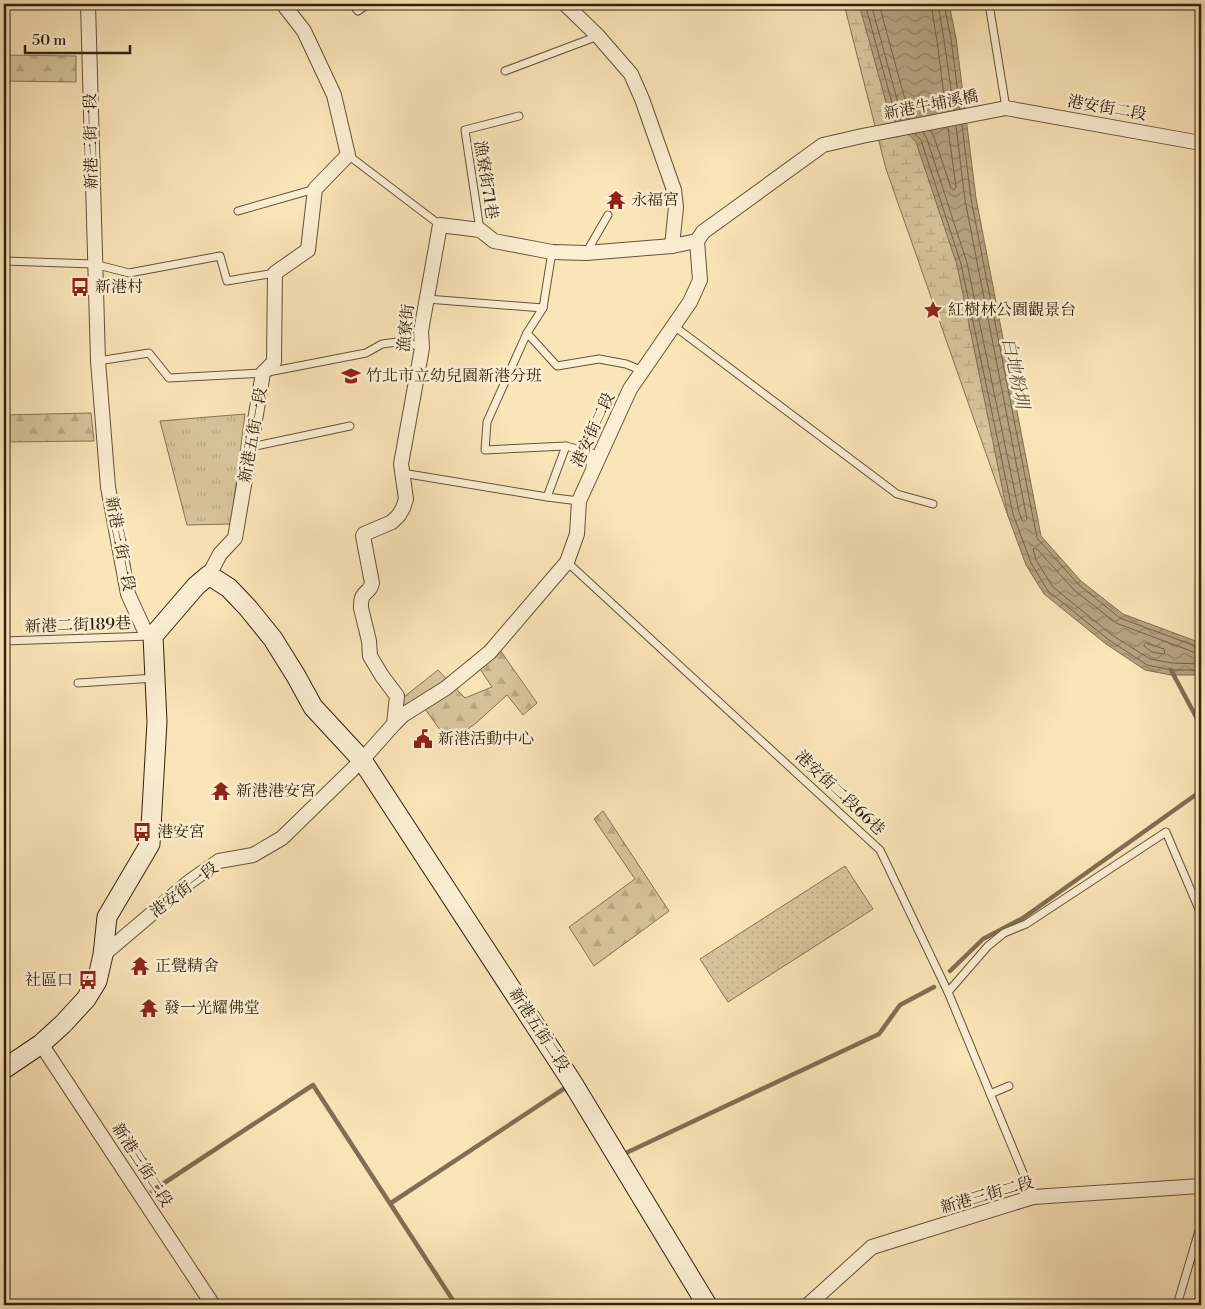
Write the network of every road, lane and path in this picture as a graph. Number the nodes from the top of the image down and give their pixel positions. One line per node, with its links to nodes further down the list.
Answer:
1 (88, 4): 23 (street, 新港三街一段)
2 (283, 4): 12 (street)
3 (352, 4): 4 (lane)
4 (368, 4)
5 (565, 4): 7 (street)
6 (989, 4): 9 (lane)
7 (598, 36): 8 (lane); 19 (street)
8 (505, 71)
9 (1006, 108): 11 (street, 港安街二段); 18 (street, 新港牛埔溪橋)
10 (518, 116): 17 (lane, 漁寮街71巷)
11 (1201, 143)
12 (348, 155): 13 (street); 16 (lane)
13 (315, 189): 14 (lane); 24 (street)
14 (238, 210)
15 (608, 215): 21 (lane)
16 (440, 225): 17 (street); 25 (street, 漁寮街)
17 (480, 230): 20 (street)
18 (696, 242): 19 (street); 27 (street, 港安街二段)
19 (672, 246): 21 (street)
20 (552, 252): 21 (street); 26 (lane)
21 (586, 253)
22 (4, 261): 23 (lane)
23 (94, 264): 24 (lane); 30 (street, 新港三街一段)
24 (275, 273): 32 (street, 新港五街一段)
25 (427, 299): 26 (lane); 29 (street, 漁寮街)
26 (543, 308): 28 (lane)
27 (674, 326): 31 (street, 港安街二段); 40 (lane)
28 (528, 332): 31 (lane); 34 (lane)
29 (422, 348): 32 (lane); 36 (street, 漁寮街)
30 (98, 361): 32 (lane); 43 (street, 新港三街一段)
31 (643, 371): 37 (street, 港安街二段)
32 (263, 373): 35 (street, 新港五街一段)
33 (350, 426): 35 (lane)
34 (566, 446): 37 (lane); 38 (lane)
35 (251, 447): 42 (street, 新港五街一段)
36 (402, 473): 38 (lane); 47 (street, 漁寮街)
37 (586, 486): 39 (street, 港安街二段)
38 (547, 497): 39 (lane)
39 (579, 501): 41 (street, 港安街二段)
40 (933, 504)
41 (567, 562): 47 (street, 港安街二段); 51 (lane, 港安街二段66巷)
42 (209, 575): 43 (street); 48 (street)
43 (153, 636): 44 (lane, 新港二街189巷); 45 (street)
44 (4, 641)
45 (155, 678): 46 (lane); 50 (street)
46 (78, 683)
47 (394, 724): 48 (street, 港安街二段)
48 (362, 760): 50 (street, 港安街一段); 60 (street, 新港五街二段)
49 (1201, 914): 51 (lane)
50 (103, 955): 52 (street)
51 (948, 992): 55 (lane, 港安街二段66巷)
52 (41, 1044): 53 (street); 59 (street, 新港三街二段)
53 (4, 1069)
54 (1009, 1086): 55 (lane)
55 (990, 1094): 57 (lane, 港安街二段66巷)
56 (1201, 1186): 57 (street, 新港三街二段)
57 (1033, 1197): 61 (street, 新港三街二段)
58 (1201, 1224): 62 (lane)
59 (213, 1305)
60 (707, 1305)
61 (808, 1305)
62 (1177, 1305)

